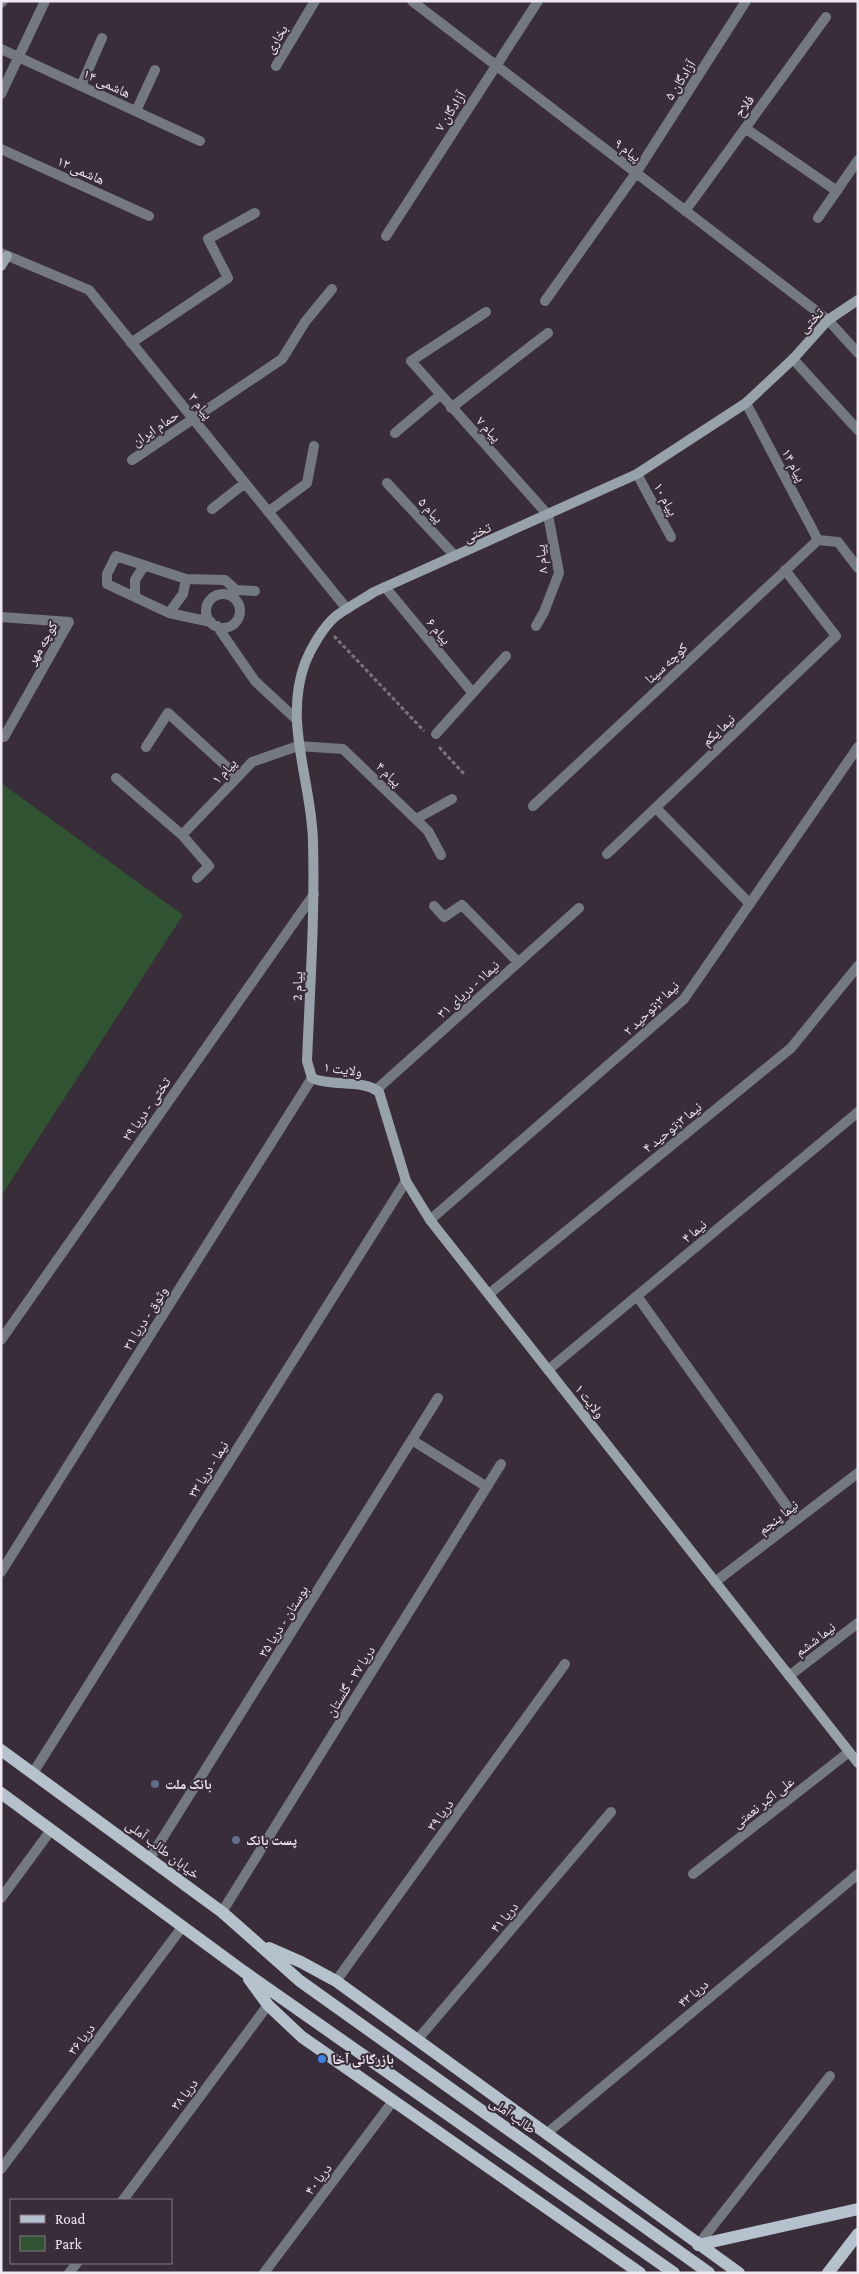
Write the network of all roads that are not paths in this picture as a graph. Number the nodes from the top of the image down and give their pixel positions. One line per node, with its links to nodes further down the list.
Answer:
1 (46, 1): 9 (street)
2 (315, 1): 11 (street, بخاری)
3 (412, 1): 10 (street, پیام ۹)
4 (538, 1): 10 (street, آزادگان ۷)
5 (746, 1): 20 (street, آزادگان ۵)
6 (826, 17): 16 (street, فلاح)
7 (102, 38): 13 (street)
8 (1, 49): 9 (street, هاشمی ۱۴)
9 (19, 57): 13 (street, هاشمی ۱۴); 14 (street)
10 (495, 65): 20 (street, پیام ۹); 26 (street, آزادگان ۷)
11 (276, 66)
12 (155, 70): 15 (street)
13 (81, 86): 15 (street, هاشمی ۱۴)
14 (1, 94)
15 (136, 111): 17 (street, هاشمی ۱۴)
16 (745, 128): 21 (street); 22 (street, فلاح)
17 (200, 141)
18 (1, 149): 24 (street, هاشمی ۱۲)
19 (858, 160): 21 (street)
20 (636, 174): 22 (street, پیام ۹); 30 (street, آزادگان ۵)
21 (837, 191): 25 (street)
22 (685, 211): 33 (street, پیام ۹)
23 (255, 213): 35 (street)
24 (149, 216)
25 (818, 218)
26 (386, 236)
27 (4, 254): 28 (street); 35 (street, پيام ۳)
28 (1, 266)
29 (332, 289): 41 (street, حمام ایران)
30 (544, 300)
31 (858, 300): 33 (street, تختی)
32 (486, 312): 38 (street, پیام ۷)
33 (828, 320): 36 (street, پیام ۹); 37 (street, تختی)
34 (548, 333): 40 (street)
35 (131, 343): 41 (street, پيام ۳)
36 (858, 353)
37 (793, 359): 39 (street, تختی); 42 (street)
38 (440, 395): 40 (street, پیام ۷); 43 (street)
39 (746, 403): 46 (street, تختی); 53 (street, پیام ۱۴)
40 (451, 408): 51 (street, پیام ۷)
41 (193, 419): 45 (street, حمام ایران); 47 (street, پيام ۳)
42 (858, 430)
43 (396, 433)
44 (314, 446): 50 (street)
45 (132, 460)
46 (638, 474): 51 (street, تختی); 52 (street, پیام ۱۰)
47 (245, 483): 49 (street); 50 (street, پيام ۳)
48 (387, 483): 54 (street, پیام ۵)
49 (212, 509)
50 (268, 512): 63 (street, پيام ۳)
51 (548, 515): 54 (street, تختی); 67 (street, پیام ۸)
52 (671, 537)
53 (818, 540): 56 (street); 57 (street, کوچه سینا)
54 (455, 556): 59 (street, تختی)
55 (144, 566): 58 (street); 62 (street); 62 (street)
56 (858, 568)
57 (785, 570): 79 (street, کوچه سینا); 80 (street, نیما یکم)
58 (186, 579): 61 (street); 64 (street)
59 (385, 587): 63 (street, تختی); 69 (street, پیام ۶)
60 (255, 591): 61 (street)
61 (234, 593): 66 (street); 66 (street)
62 (135, 597): 64 (street)
63 (348, 609): 70 (street, تختی)
64 (169, 613): 66 (street)
65 (1, 617): 71 (street, کوچه مهر)
66 (214, 624): 70 (street)
67 (536, 626)
68 (506, 656): 69 (street)
69 (472, 692): 72 (street)
70 (296, 719): 73 (street, تختی)
71 (4, 737)
72 (433, 738)
73 (298, 746): 76 (street, پیام ۱); 81 (street, پیام ۴); 86 (street, تختی)
74 (146, 747): 76 (street)
75 (858, 747): 87 (street, نیما ۲;توحید ۲)
76 (238, 777): 82 (street, پیام ۱)
77 (116, 778): 82 (street)
78 (452, 799): 81 (street)
79 (533, 806)
80 (656, 808): 83 (street); 87 (street)
81 (416, 819): 84 (street, پیام ۴)
82 (182, 835): 85 (street)
83 (607, 854)
84 (441, 855)
85 (196, 878)
86 (314, 894): 92 (street, پیام 2); 99 (street, تختی - دریا ۲۹)
87 (750, 904): 96 (street, نیما ۲;توحید ۲)
88 (434, 906): 90 (street)
89 (579, 908): 90 (street, نیما۱ - دریای ۳۱)
90 (518, 962): 93 (street, نیما۱ - دریای ۳۱)
91 (858, 966): 97 (street, نیما ۳;توحید ۴)
92 (312, 1078): 93 (street, ولایت ۱); 107 (street, وثوق - دریا ۳۱)
93 (376, 1090): 95 (street, ولایت ۱)
94 (858, 1112): 98 (street, نیما ۴)
95 (406, 1180): 96 (street, ولایت ۱); 115 (street, نیما - دریا ۳۳)
96 (430, 1220): 97 (street, ولایت ۱)
97 (489, 1294): 100 (street, ولایت ۱)
98 (637, 1296): 100 (street, نیما ۴); 106 (street)
99 (1, 1340)
100 (548, 1370): 108 (street, ولایت ۱)
101 (438, 1398): 102 (street, بوستان - دریا ۳۵)
102 (412, 1440): 105 (street); 119 (street, بوستان - دریا ۳۵)
103 (501, 1464): 105 (street, دریا ۳۷ - گلستان)
104 (858, 1473): 106 (street, نیما پنجم)
105 (487, 1487): 123 (street, دریا ۳۷ - گلستان)
106 (796, 1519): 108 (street, نیما پنجم)
107 (1, 1572)
108 (715, 1582): 111 (street, ولایت ۱)
109 (858, 1623): 111 (street, نیما ششم)
110 (565, 1664): 128 (street, دریا ۳۹)
111 (789, 1676): 113 (street, ولایت ۱)
112 (1, 1750): 115 (main road, خیابان طالب آملی)
113 (849, 1752): 114 (street, ولایت ۱); 120 (street, علی اکبر نعمتی)
114 (858, 1763)
115 (33, 1773): 119 (main road, خیابان طالب آملی)
116 (1, 1793): 118 (main road)
117 (611, 1812): 130 (street, دریا ۴۱)
118 (51, 1830): 122 (street); 124 (main road)
119 (150, 1858): 123 (main road, خیابان طالب آملی)
120 (693, 1874)
121 (858, 1874): 133 (street, دریا ۴۳)
122 (1, 1898)
123 (222, 1912): 125 (main road, خیابان طالب آملی)
124 (183, 1926): 126 (main road); 134 (street, دریا ۳۶)
125 (259, 1944): 127 (main road, خیابان طالب آملی); 128 (main road)
126 (243, 1971): 129 (main road); 142 (main road)
127 (300, 1980): 143 (main road, طالب آملی)
128 (336, 1982): 130 (main road)
129 (268, 2005): 132 (main road); 135 (street, دریا ۳۸)
130 (418, 2039): 133 (main road)
131 (830, 2076): 139 (street)
132 (393, 2101): 140 (main road); 141 (street, دریا ۴۰)
133 (546, 2134): 137 (main road)
134 (1, 2169)
135 (124, 2199)
136 (858, 2209): 139 (main road)
137 (664, 2220): 139 (main road); 140 (main road)
138 (858, 2234): 145 (main road)
139 (698, 2244): 144 (main road)
140 (636, 2270)
141 (264, 2273)
142 (674, 2273)
143 (710, 2273)
144 (739, 2273)
145 (828, 2273)

